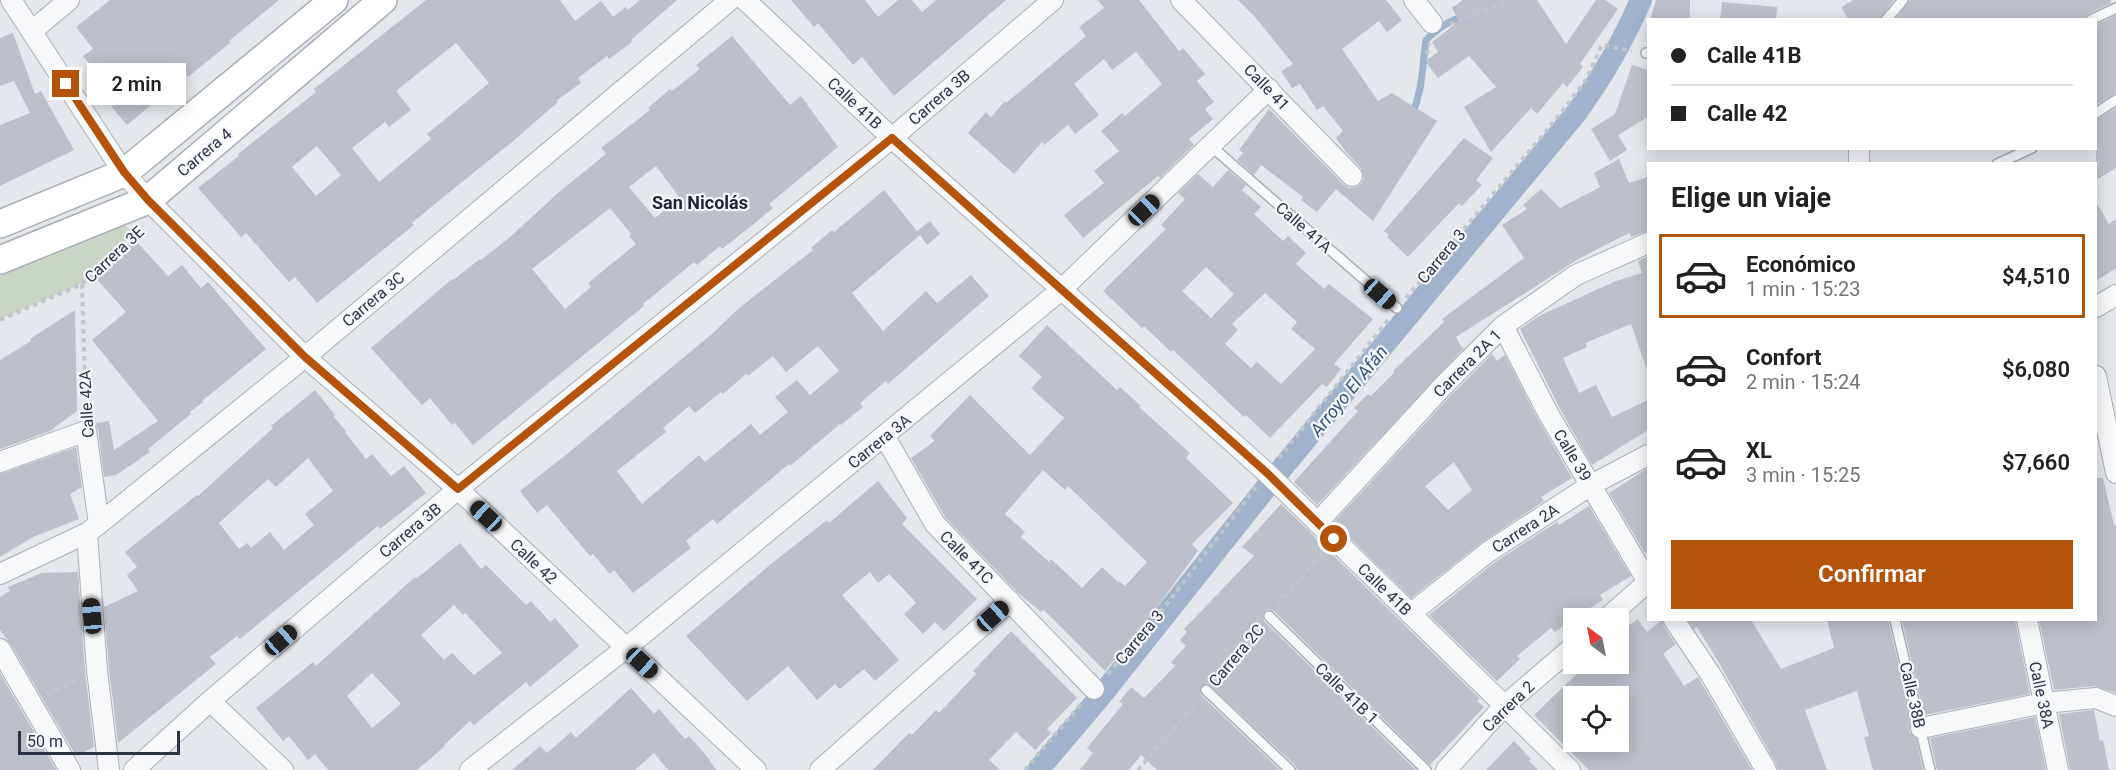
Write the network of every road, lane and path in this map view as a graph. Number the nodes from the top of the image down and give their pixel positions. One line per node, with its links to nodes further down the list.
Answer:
1 (69, 0): 16 (street)
2 (334, 0): 26 (street)
3 (383, 0): 28 (street, Carrera 4)
4 (730, 0): 39 (street, Carrera 3C)
5 (745, 0): 22 (street, Calle 41B)
6 (1053, 0): 22 (street, Carrera 3B)
7 (1181, 0): 19 (street, Calle 41)
8 (1414, 0): 15 (street)
9 (1511, 0): 15 (path)
10 (1903, 0): 13 (lane)
11 (9, 8): 16 (street, Calle 42)
12 (2116, 8): 14 (lane)
13 (1888, 18)
14 (2095, 18)
15 (1438, 28): 18 (path)
16 (32, 31): 26 (street, Calle 42)
17 (1647, 53): 36 (path, Carrera 3)
18 (1426, 54)
19 (1269, 89): 23 (street, Carrera 3A); 27 (street, Calle 41)
20 (2116, 100): 21 (lane)
21 (2097, 112)
22 (892, 138): 33 (street, Calle 41B); 48 (street, Carrera 3B)
23 (1210, 146): 33 (street, Carrera 3A); 36 (lane, Calle 41A)
24 (2028, 150): 25 (lane)
25 (2001, 162)
26 (124, 172): 28 (street, Calle 42); 29 (street)
27 (1352, 176)
28 (153, 206): 31 (street, Carrera 4); 32 (path, Carrera 3E); 39 (street, Calle 42)
29 (0, 224)
30 (1647, 243): 38 (street, Carrera 2A 1)
31 (0, 260)
32 (82, 284): 37 (path, Carrera 3E); 41 (path, Calle 42A)
33 (1061, 290): 42 (street, Carrera 3A); 45 (street, Calle 41B)
34 (2116, 295): 35 (street)
35 (2097, 306)
36 (1397, 308): 45 (path, Carrera 3)
37 (0, 320)
38 (1503, 326): 47 (street, Calle 39); 49 (street, Carrera 2A 1)
39 (305, 357): 48 (street, Calle 42); 50 (street, Carrera 3C)
40 (2097, 381): 46 (street)
41 (86, 431): 44 (street); 50 (street, Calle 42A)
42 (885, 437): 55 (street, Calle 41C); 62 (street, Carrera 3A)
43 (1647, 456): 47 (street, Carrera 2A)
44 (0, 462)
45 (1267, 473): 49 (street, Calle 41B); 66 (path, Carrera 3)
46 (2116, 473)
47 (1591, 486): 53 (street, Calle 39); 57 (street, Carrera 2A)
48 (458, 489): 62 (street, Calle 42); 68 (street, Carrera 3B)
49 (1317, 523): 51 (street, Calle 41B)
50 (93, 528): 52 (street, Carrera 3C); 65 (street, Calle 42A)
51 (1334, 539): 57 (street, Calle 41B); 58 (path, Carrera 2C)
52 (0, 574)
53 (1647, 580)
54 (1647, 583): 56 (street)
55 (1010, 601): 66 (street, Calle 41C); 81 (street)
56 (1618, 608)
57 (1410, 614): 71 (street, Calle 41B)
58 (1269, 616): 67 (path, Carrera 2C); 84 (lane, Calle 41B 1)
59 (1675, 621): 87 (street)
60 (1895, 621): 73 (lane, Calle 38B)
61 (2027, 621): 70 (street, Calle 38A)
62 (626, 648): 79 (street, Carrera 3A); 80 (street, Calle 42)
63 (0, 649): 69 (street)
64 (1563, 655): 71 (street, Carrera 2)
65 (97, 670): 69 (path); 76 (street, Calle 42A)
66 (1094, 689): 82 (path, Carrera 3)
67 (1206, 690): 74 (path, Carrera 2C); 83 (lane)
68 (210, 701): 77 (street, Carrera 3B); 78 (street)
69 (30, 702): 75 (street)
70 (2044, 703): 72 (street); 73 (street); 89 (street, Calle 38A)
71 (1504, 706): 85 (street, Carrera 2); 86 (street, Calle 41B)
72 (2116, 706)
73 (1921, 728): 88 (lane, Calle 38B)
74 (1140, 769)
75 (70, 770)
76 (109, 770)
77 (134, 770)
78 (284, 770)
79 (470, 770)
80 (756, 770)
81 (820, 770)
82 (1025, 770)
83 (1290, 770)
84 (1426, 770)
85 (1446, 770)
86 (1570, 770)
87 (1766, 770)
88 (1930, 770)
89 (2058, 770)

